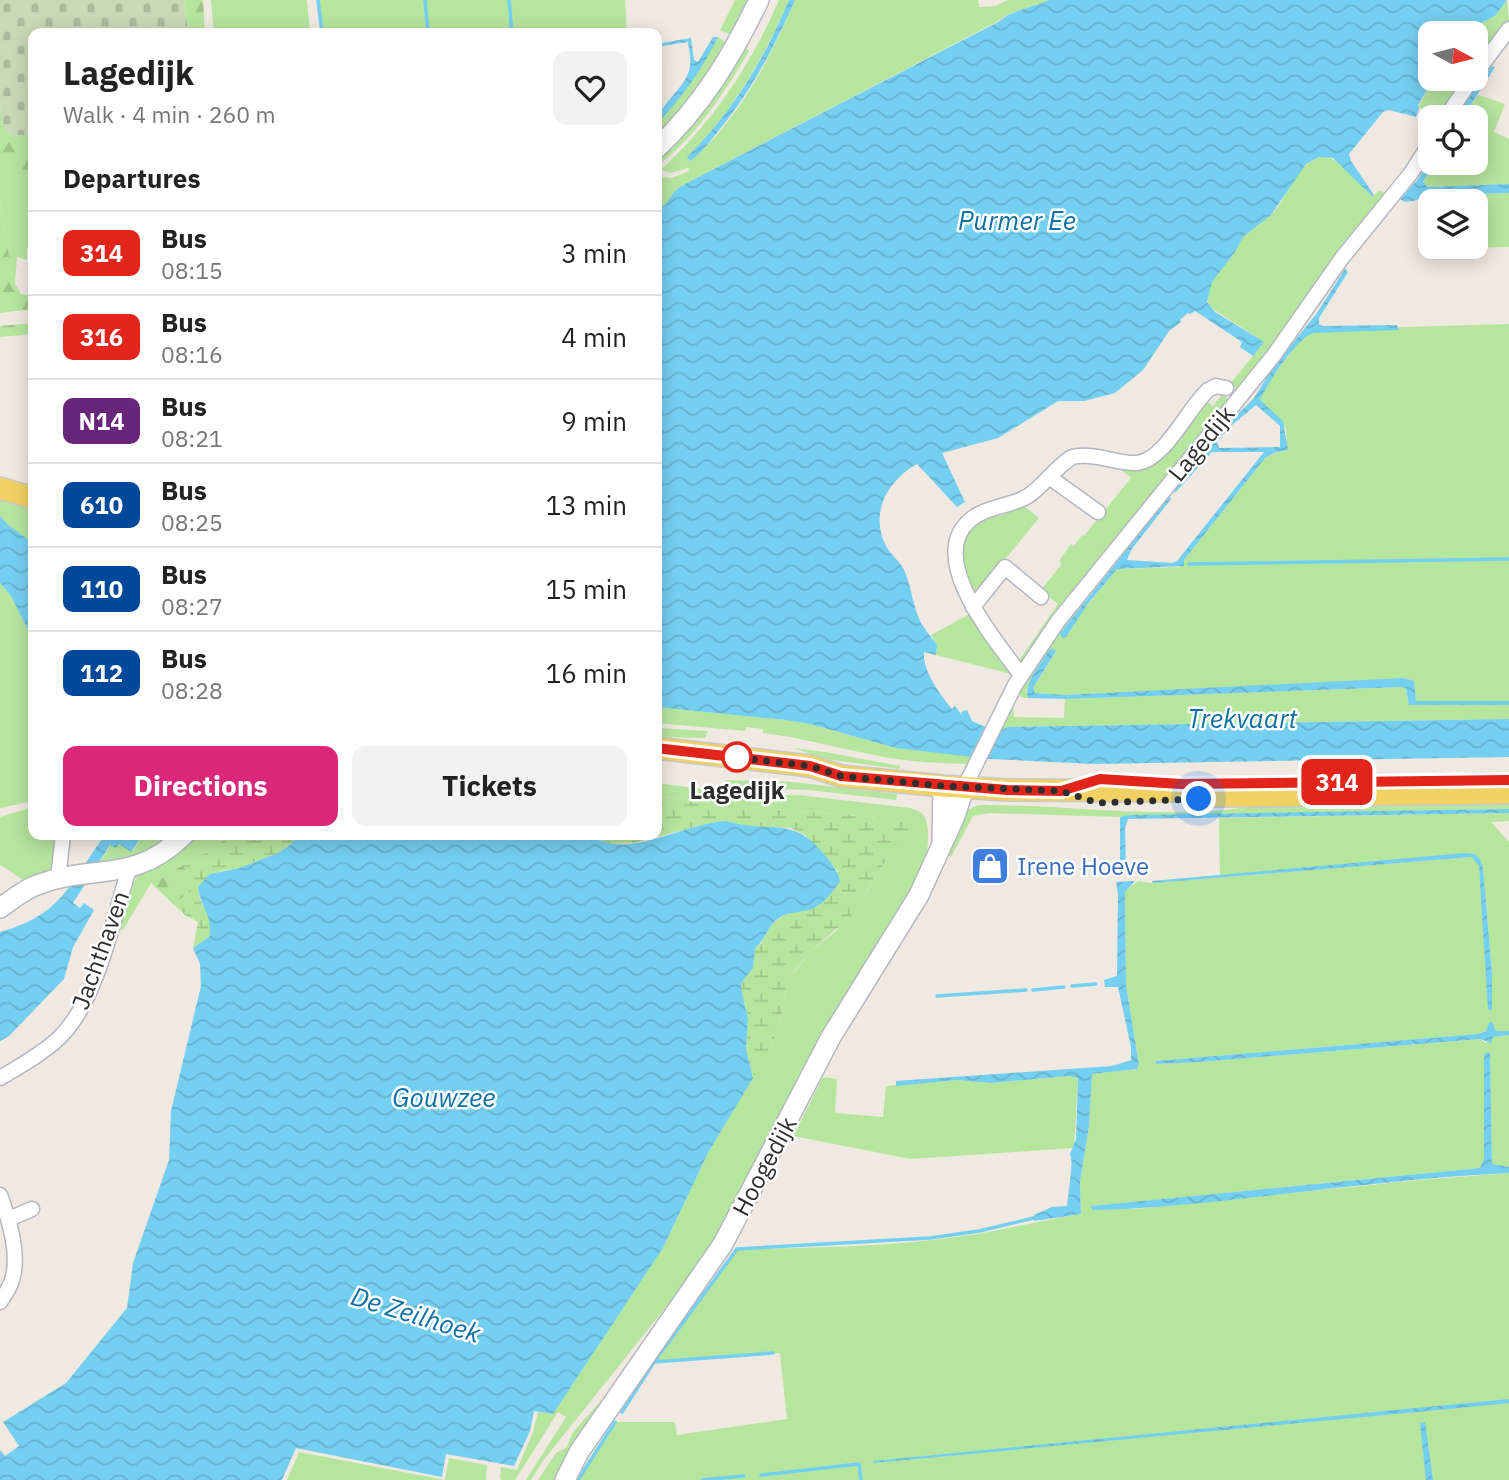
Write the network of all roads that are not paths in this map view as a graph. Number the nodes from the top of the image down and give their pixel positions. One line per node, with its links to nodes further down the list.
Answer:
1 (759, 0): 4 (street)
2 (1509, 29): 3 (street)
3 (1488, 58)
4 (662, 143)
5 (1418, 162): 13 (street, Lagedijk)
6 (1226, 388): 7 (street)
7 (1049, 477): 10 (street); 12 (street)
8 (0, 488): 9 (main road)
9 (28, 496)
10 (1098, 512)
11 (1041, 597): 12 (street)
12 (973, 607): 13 (street)
13 (1021, 675): 17 (street, Lagedijk)
14 (662, 749): 16 (main road)
15 (662, 761): 16 (main road)
16 (841, 776): 17 (main road)
17 (954, 787): 18 (main road); 29 (street, Hoogedijk)
18 (1509, 793)
19 (63, 840): 22 (street)
20 (178, 840): 21 (street)
21 (129, 869): 22 (street); 24 (street, Jachthaven)
22 (66, 878): 23 (street)
23 (0, 908)
24 (0, 1078)
25 (0, 1195): 27 (street)
26 (32, 1209): 27 (street)
27 (9, 1219): 28 (street)
28 (0, 1302)
29 (565, 1480)

